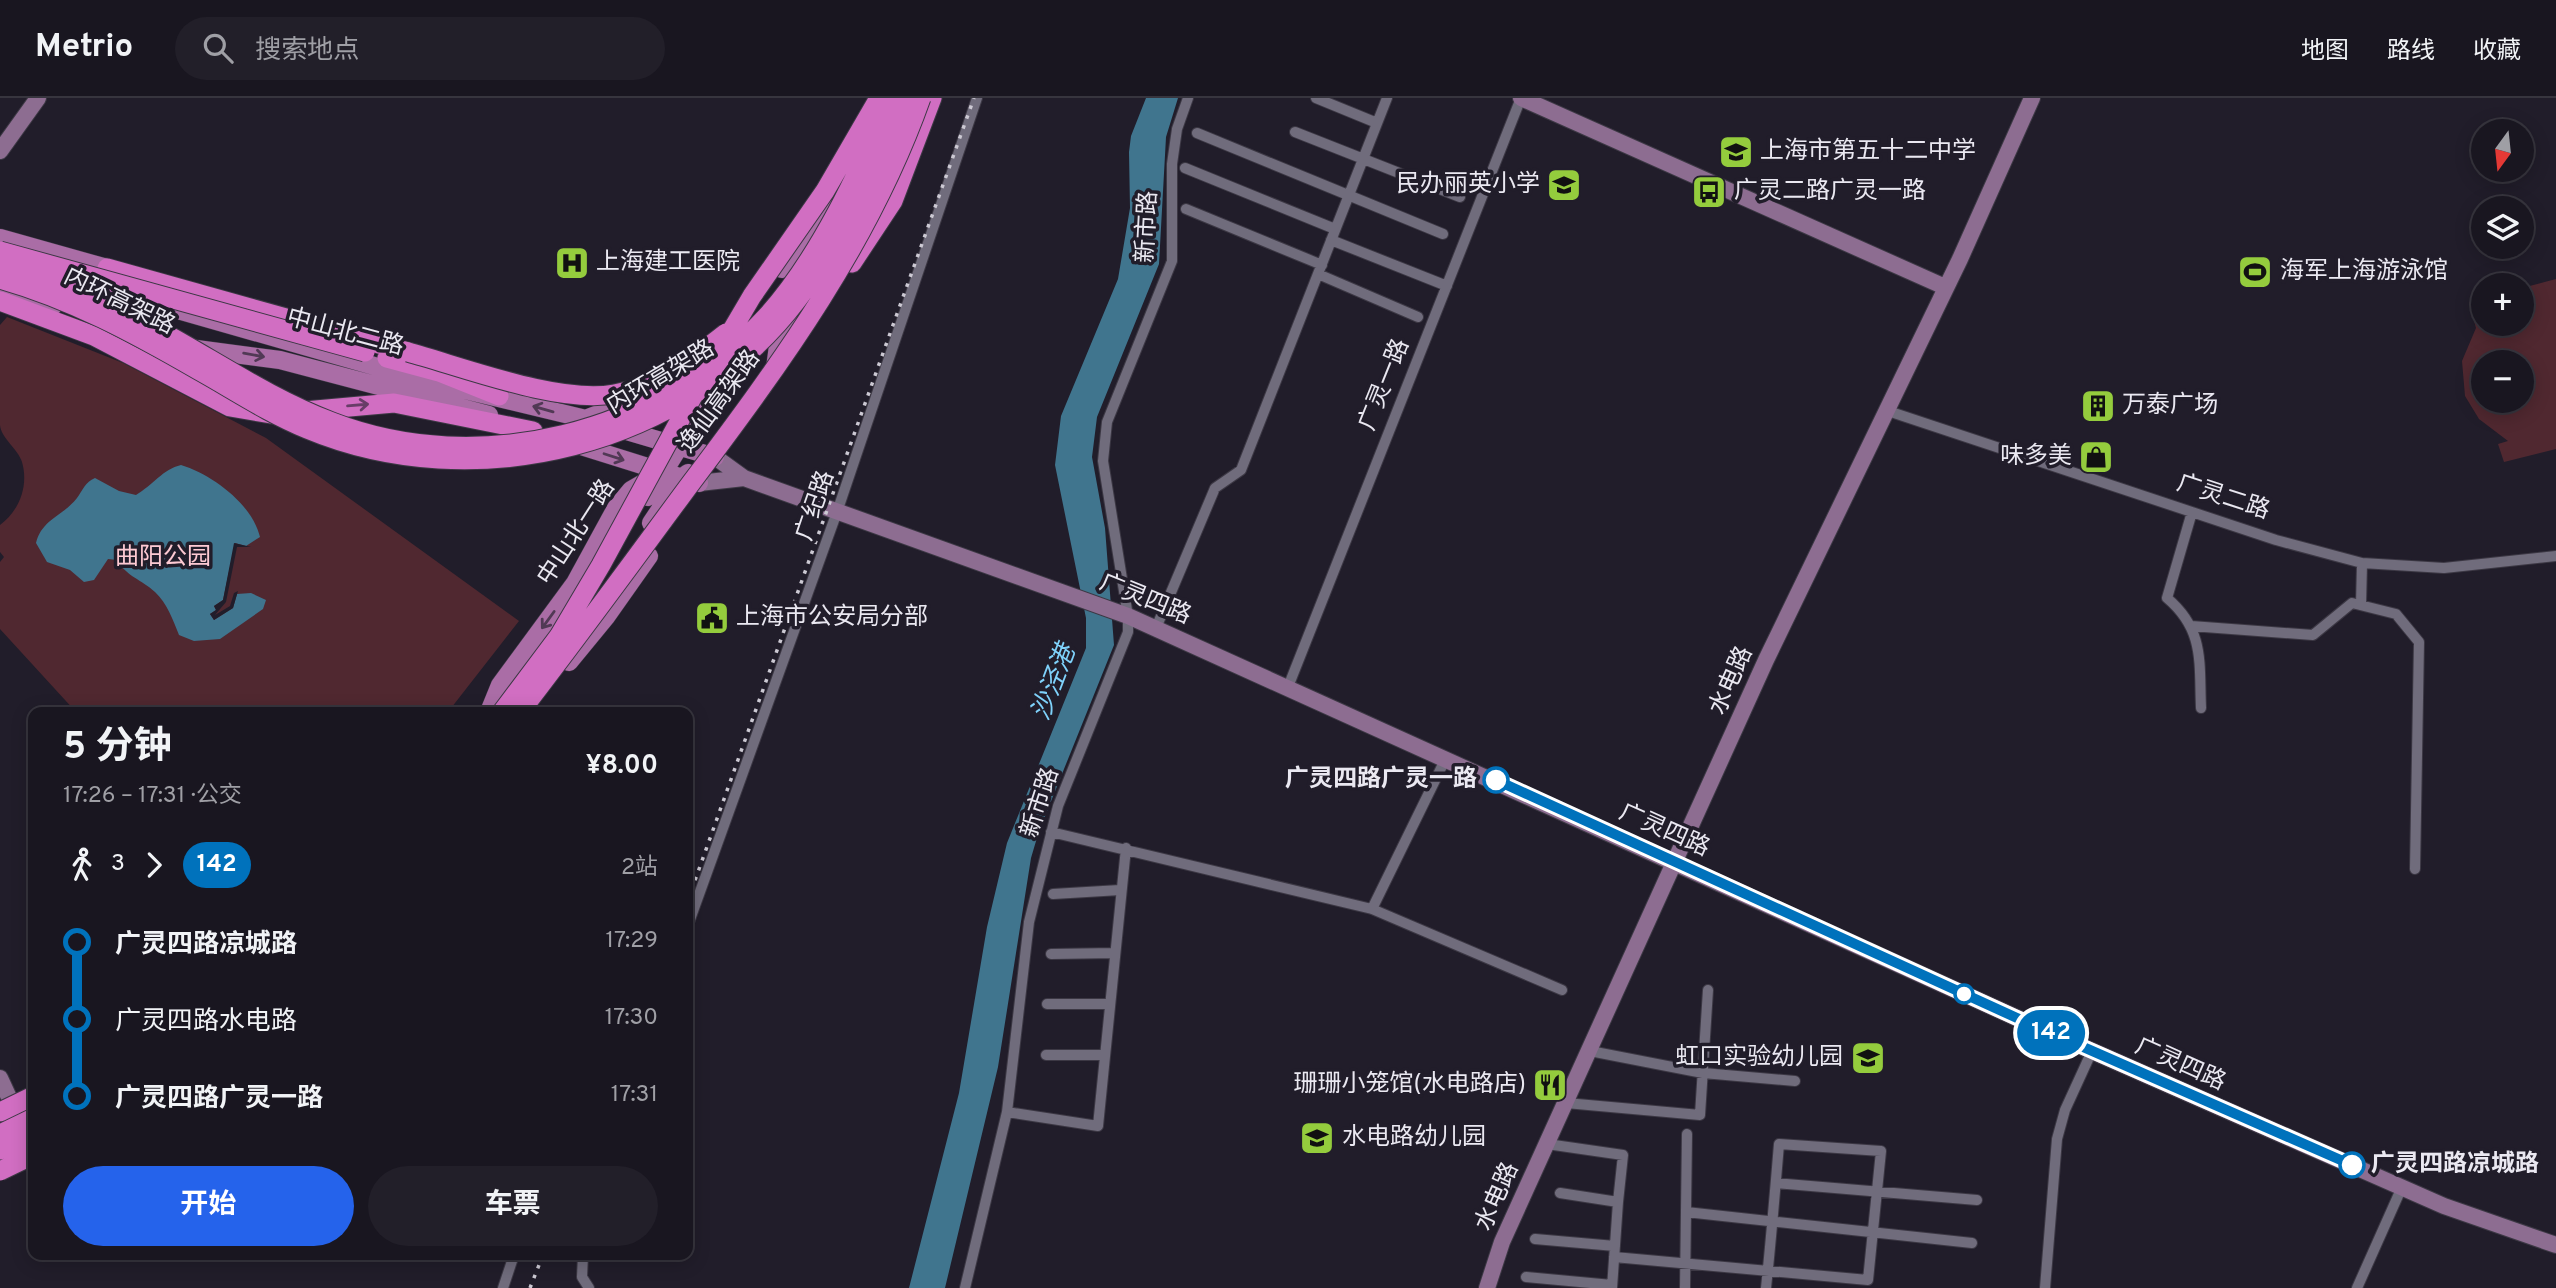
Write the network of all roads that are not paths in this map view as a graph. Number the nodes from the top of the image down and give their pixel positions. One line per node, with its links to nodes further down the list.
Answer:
1 (38, 98): 17 (main road)
2 (879, 98): 23 (main road, 中山北一路); 60 (highway, 逸仙高架路, bridge)
3 (891, 98): 23 (highway, 内环高架路, bridge)
4 (907, 98): 33 (highway, 内环高架路, bridge)
5 (923, 98): 13 (highway, 逸仙高架路, bridge)
6 (932, 98): 39 (highway)
7 (977, 98): 49 (street, 广纪路)
8 (1188, 98): 54 (street, 新市路)
9 (1316, 98): 14 (street)
10 (1387, 98): 14 (street)
11 (1521, 98): 34 (street, 广灵一路); 35 (main road)
12 (2032, 98): 35 (main road, 水电路)
13 (912, 123): 39 (main road); 61 (highway, 逸仙高架路, bridge)
14 (1377, 123): 18 (street)
15 (1295, 132): 18 (street)
16 (1197, 133): 20 (street)
17 (0, 151)
18 (1363, 158): 20 (street); 21 (street)
19 (1185, 168): 24 (street)
20 (1349, 194): 24 (street); 25 (street)
21 (1460, 197)
22 (1186, 209): 32 (street)
23 (823, 227): 29 (highway, 内环高架路, bridge); 30 (highway, bridge); 42 (main road); 44 (main road, 中山北一路)
24 (1333, 234): 32 (street); 34 (street)
25 (1443, 234)
26 (0, 238): 30 (main road)
27 (0, 251): 40 (highway, bridge)
28 (0, 258): 31 (main road, 中山北二路)
29 (0, 265)
30 (107, 268): 31 (main road)
31 (42, 269): 40 (main road, 中山北二路)
32 (1320, 270): 38 (street); 56 (street)
33 (0, 279)
34 (1447, 286): 58 (street, 广灵一路)
35 (1945, 287): 41 (main road, 水电路)
36 (0, 290): 43 (main road, 中山北二路, one-way to 43)
37 (0, 301): 43 (highway, one-way to 43)
38 (1418, 317)
39 (773, 381): 45 (main road)
40 (499, 396): 42 (main road, 中山北二路, one-way to 40)
41 (1885, 410): 50 (street, 广灵二路); 67 (main road, 水电路)
42 (586, 419): 44 (main road, 中山北二路)
43 (533, 431): 46 (main road, 中山北二路, one-way to 46)
44 (680, 446): 45 (main road, 中山北二路); 46 (main road, 中山北一路)
45 (715, 457): 47 (main road, 广灵四路); 48 (main road)
46 (663, 473): 48 (main road, 中山北二路); 59 (main road, 中山北一路, one-way to 59)
47 (744, 478): 48 (main road, 广灵四路); 49 (main road, 广灵四路)
48 (691, 484): 57 (main road); 57 (main road)
49 (836, 512): 54 (main road, 广灵四路); 72 (street, 广纪路)
50 (2192, 512): 52 (street, 广灵二路); 55 (street)
51 (2556, 556): 52 (street, 广灵二路)
52 (2362, 563): 53 (street)
53 (2361, 605): 55 (street); 68 (street)
54 (1124, 614): 56 (main road, 广灵四路); 65 (street, 新市路)
55 (2191, 626): 63 (street)
56 (1156, 628): 58 (main road, 广灵四路)
57 (570, 661): 62 (main road)
58 (1288, 687): 64 (main road, 广灵四路)
59 (493, 707)
60 (506, 707)
61 (524, 707)
62 (533, 707)
63 (2201, 708)
64 (1446, 758): 67 (main road, 广灵四路); 71 (street)
65 (1051, 832): 66 (street); 89 (street, 新市路)
66 (1126, 848): 69 (street); 71 (street)
67 (1677, 862): 79 (main road, 水电路); 80 (main road, 广灵四路)
68 (2414, 869)
69 (1121, 890): 70 (street); 73 (street)
70 (1053, 894)
71 (1372, 909): 75 (street)
72 (693, 912)
73 (1115, 953): 74 (street); 78 (street)
74 (1051, 954)
75 (1562, 990)
76 (1708, 990): 83 (street)
77 (1047, 1004): 78 (street)
78 (1110, 1004): 82 (street)
79 (1590, 1051): 83 (street); 87 (main road, 水电路)
80 (2092, 1051): 100 (main road, 广灵四路); 124 (street)
81 (1046, 1055): 82 (street)
82 (1105, 1055): 89 (street)
83 (1703, 1073): 85 (street); 87 (street)
84 (0, 1078): 88 (main road)
85 (1795, 1081)
86 (28, 1093): 88 (main road)
87 (1566, 1103): 95 (main road, 水电路)
88 (16, 1111): 90 (main road); 91 (main road); 92 (highway, bridge)
89 (1007, 1112): 120 (street, 新市路)
90 (0, 1125)
91 (28, 1133)
92 (0, 1134)
93 (1687, 1134): 105 (street)
94 (28, 1138): 98 (highway, bridge)
95 (1547, 1144): 104 (street); 121 (main road, 水电路)
96 (28, 1149): 98 (main road)
97 (28, 1157): 98 (highway, bridge)
98 (1, 1162)
99 (1776, 1183): 101 (street); 101 (street); 106 (street)
100 (2402, 1187): 110 (main road, 广灵四路); 125 (street)
101 (1876, 1192): 103 (street); 107 (street)
102 (1560, 1193): 104 (street)
103 (1977, 1200)
104 (1618, 1202): 111 (street)
105 (1686, 1212): 106 (street); 114 (street)
106 (1772, 1221): 107 (street); 115 (street)
107 (1873, 1232): 109 (street); 115 (street)
108 (1535, 1239): 111 (street)
109 (1972, 1242)
110 (2556, 1245)
111 (1614, 1251): 114 (street); 117 (street)
112 (512, 1260): 118 (street)
113 (583, 1260): 119 (street)
114 (1685, 1264): 115 (street); 122 (street)
115 (1768, 1271): 123 (street)
116 (1526, 1277): 117 (street)
117 (1612, 1286)
118 (503, 1288)
119 (589, 1288)
120 (965, 1288)
121 (1487, 1288)
122 (1685, 1288)
123 (1766, 1288)
124 (2045, 1288)
125 (2357, 1288)

